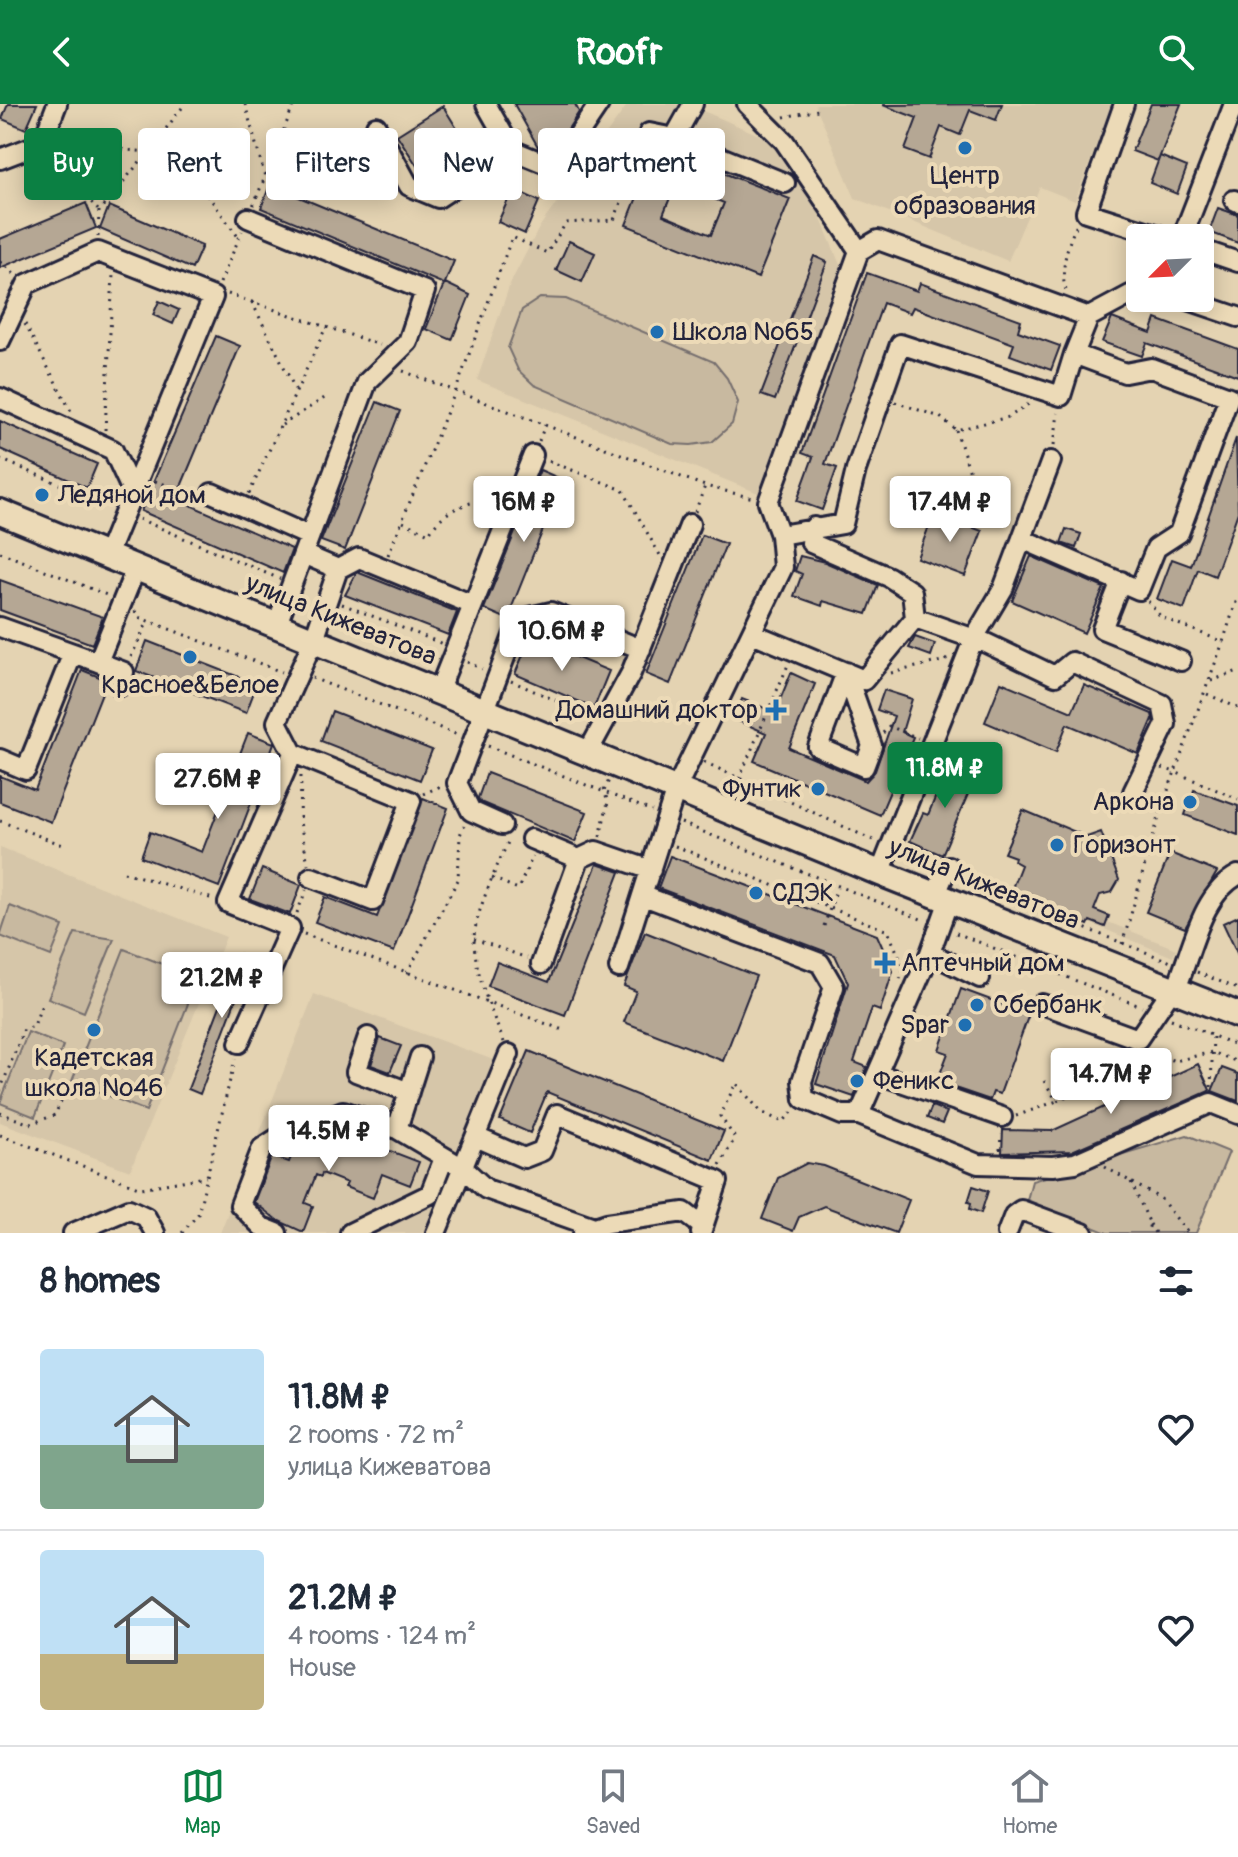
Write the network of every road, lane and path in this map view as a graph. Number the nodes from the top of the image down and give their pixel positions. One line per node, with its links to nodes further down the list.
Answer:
1 (57, 104): 14 (street)
2 (185, 104): 15 (path)
3 (245, 104): 23 (path)
4 (294, 104): 23 (path)
5 (486, 104): 16 (street)
6 (599, 104): 19 (street)
7 (693, 104): 17 (street)
8 (747, 104): 12 (street)
9 (1124, 104): 30 (street)
10 (1234, 104): 32 (street)
11 (818, 110): 12 (path)
12 (764, 121): 35 (street)
13 (376, 126): 25 (street)
14 (48, 128)
15 (166, 128)
16 (500, 128)
17 (680, 128)
18 (24, 150): 20 (street)
19 (522, 154)
20 (0, 159)
21 (725, 159): 24 (street)
22 (138, 164): 29 (path)
23 (265, 177): 31 (path)
24 (785, 183)
25 (414, 188)
26 (89, 200): 29 (path)
27 (211, 200): 34 (path)
28 (622, 200): 52 (path)
29 (99, 211): 37 (path)
30 (1086, 212): 33 (street); 41 (path)
31 (248, 218): 34 (path); 51 (street)
32 (1187, 224)
33 (1126, 225)
34 (239, 238): 43 (path)
35 (859, 251): 46 (street); 71 (street)
36 (1214, 254): 39 (street)
37 (106, 255): 40 (street); 61 (path); 66 (street)
38 (0, 262): 40 (path)
39 (1238, 262)
40 (27, 284): 44 (street)
41 (1067, 292)
42 (1126, 297): 46 (street)
43 (252, 302): 48 (path); 53 (path)
44 (16, 306): 49 (street); 60 (path)
45 (1214, 309): 47 (street)
46 (1089, 317): 50 (street)
47 (1238, 317)
48 (326, 327): 51 (path); 53 (path)
49 (0, 341)
50 (1074, 354): 54 (street); 89 (street)
51 (392, 358): 52 (path); 79 (street)
52 (456, 390): 67 (path); 75 (path)
53 (296, 391): 58 (path)
54 (1054, 394): 56 (street); 59 (path); 64 (path)
55 (326, 397): 58 (path)
56 (881, 397): 59 (path); 77 (street)
57 (0, 398): 60 (street)
58 (280, 426): 72 (path)
59 (956, 430): 65 (path)
60 (84, 436): 61 (street)
61 (104, 446): 66 (street)
62 (533, 455): 70 (street); 87 (path)
63 (0, 459): 69 (path)
64 (1051, 461): 80 (street)
65 (972, 478)
66 (135, 483): 68 (path); 69 (path); 73 (street)
67 (705, 486): 71 (path); 76 (path)
68 (203, 494): 72 (street)
69 (88, 496): 73 (path)
70 (516, 497): 75 (path); 92 (street)
71 (768, 502): 78 (street)
72 (244, 507): 79 (street)
73 (123, 511): 83 (street)
74 (0, 512): 83 (main road, улица Кижеватова)
75 (402, 522): 85 (path)
76 (690, 524): 87 (street)
77 (814, 527): 78 (street); 94 (street)
78 (780, 535): 98 (street)
79 (309, 536): 82 (street)
80 (1022, 539): 88 (street); 101 (street)
81 (0, 552): 91 (path)
82 (303, 554): 86 (street); 96 (street)
83 (107, 555): 84 (main road, улица Кижеватова)
84 (136, 568): 91 (street); 96 (main road, улица Кижеватова)
85 (383, 568): 86 (street); 92 (street)
86 (338, 569): 99 (street)
87 (670, 574): 102 (street)
88 (1121, 581): 89 (street); 105 (street)
89 (1139, 590): 100 (path)
90 (1238, 596): 100 (path)
91 (123, 602): 106 (street)
92 (473, 605): 115 (street)
93 (138, 617): 95 (path)
94 (915, 618): 101 (street); 113 (street)
95 (148, 621): 111 (path); 112 (path)
96 (277, 624): 99 (main road, улица Кижеватова)
97 (0, 627): 104 (street)
98 (752, 633): 103 (street); 125 (street)
99 (314, 639): 111 (street); 115 (main road, улица Кижеватова)
100 (1223, 642): 114 (path)
101 (971, 647): 113 (path); 127 (street); 143 (street)
102 (641, 649): 110 (street); 119 (street)
103 (793, 651): 109 (street); 129 (path)
104 (73, 653): 106 (street); 126 (street)
105 (1181, 661)
106 (98, 662): 112 (street)
107 (472, 664): 110 (path)
108 (1238, 671): 114 (path)
109 (846, 672): 109 (street); 113 (street)
110 (497, 675): 118 (street); 119 (path)
111 (297, 678): 122 (path); 124 (street)
112 (122, 679)
113 (864, 680)
114 (1211, 681): 116 (path)
115 (439, 690): 118 (main road, улица Кижеватова)
116 (1207, 694): 117 (path); 128 (path)
117 (1238, 708)
118 (485, 711): 122 (street); 123 (main road, улица Кижеватова)
119 (604, 722): 123 (street)
120 (888, 728): 121 (path)
121 (913, 736)
122 (474, 741): 130 (street); 137 (path)
123 (588, 752): 131 (main road, улица Кижеватова)
124 (297, 754): 134 (street); 149 (path); 154 (street)
125 (692, 756): 129 (path); 131 (street)
126 (0, 759)
127 (1147, 762): 128 (path); 132 (street)
128 (1175, 772): 133 (path); 160 (path)
129 (739, 779): 143 (path)
130 (457, 783): 134 (path); 136 (street)
131 (676, 789): 137 (street); 147 (main road, улица Кижеватова)
132 (1133, 792)
133 (1238, 799)
134 (411, 801): 149 (street)
135 (608, 802): 139 (path)
136 (471, 811): 140 (street); 166 (path)
137 (667, 818): 141 (street); 152 (path)
138 (0, 821): 142 (path)
139 (604, 823)
140 (522, 834): 144 (street); 150 (path); 150 (path)
141 (661, 840): 145 (street); 155 (path)
142 (63, 845)
143 (891, 848): 147 (street); 151 (path)
144 (579, 859): 145 (street); 162 (street)
145 (651, 870): 153 (street)
146 (124, 872): 154 (path)
147 (880, 873): 151 (main road, улица Кижеватова)
148 (1238, 875): 165 (street)
149 (311, 877): 158 (path)
150 (492, 878): 159 (path)
151 (944, 883): 156 (street); 160 (path); 163 (main road, улица Кижеватова)
152 (837, 887): 155 (path); 156 (path)
153 (644, 896): 164 (street); 190 (street)
154 (228, 903): 158 (street)
155 (831, 907): 157 (path); 168 (path)
156 (938, 925): 161 (street); 174 (path)
157 (824, 926)
158 (290, 928): 166 (path); 179 (street)
159 (474, 939): 162 (path); 171 (path)
160 (1122, 942): 163 (path); 165 (path)
161 (930, 953): 167 (street); 185 (street)
162 (541, 964)
163 (1116, 967): 170 (main road, улица Кижеватова)
164 (619, 968)
165 (1185, 968): 169 (path); 170 (street)
166 (407, 973): 171 (path)
167 (980, 978)
168 (899, 981)
169 (1238, 989)
170 (1174, 990): 174 (street); 175 (main road, улица Кижеватова)
171 (488, 1002): 176 (path); 182 (path)
172 (42, 1003): 188 (path)
173 (1042, 1004): 174 (street)
174 (1156, 1013): 177 (path)
175 (1238, 1015)
176 (563, 1030)
177 (1213, 1036): 180 (path); 181 (path)
178 (368, 1037): 189 (street)
179 (239, 1043): 204 (path)
180 (1238, 1046)
181 (1212, 1052): 184 (path); 191 (path); 192 (path)
182 (509, 1054): 199 (street)
183 (420, 1057): 189 (street)
184 (1238, 1062)
185 (878, 1074): 195 (street); 196 (street)
186 (1044, 1081): 191 (path)
187 (67, 1087): 194 (path)
188 (0, 1091)
189 (409, 1092): 197 (street)
190 (804, 1099): 195 (street); 205 (path)
191 (1057, 1101): 196 (path)
192 (1211, 1103): 193 (street); 201 (street)
193 (1238, 1114)
194 (1, 1115)
195 (859, 1115): 202 (street)
196 (1002, 1117): 202 (path)
197 (397, 1129): 200 (street); 214 (street)
198 (0, 1135): 204 (path)
199 (476, 1137): 203 (street); 205 (street)
200 (444, 1158): 203 (street); 215 (street)
201 (1088, 1158): 202 (street); 206 (path)
202 (999, 1165)
203 (463, 1168): 209 (street); 216 (street)
204 (206, 1177): 213 (path)
205 (713, 1178): 210 (street)
206 (1131, 1182): 208 (path); 222 (path)
207 (143, 1219): 211 (street); 212 (street)
208 (1150, 1224): 220 (path); 221 (path)
209 (594, 1227): 210 (street); 217 (street)
210 (701, 1229)
211 (73, 1233)
212 (163, 1233)
213 (182, 1233)
214 (277, 1233)
215 (350, 1233)
216 (436, 1233)
217 (576, 1233)
218 (1007, 1233): 219 (street)
219 (1083, 1233)
220 (1147, 1233)
221 (1155, 1233)
222 (1188, 1233)

